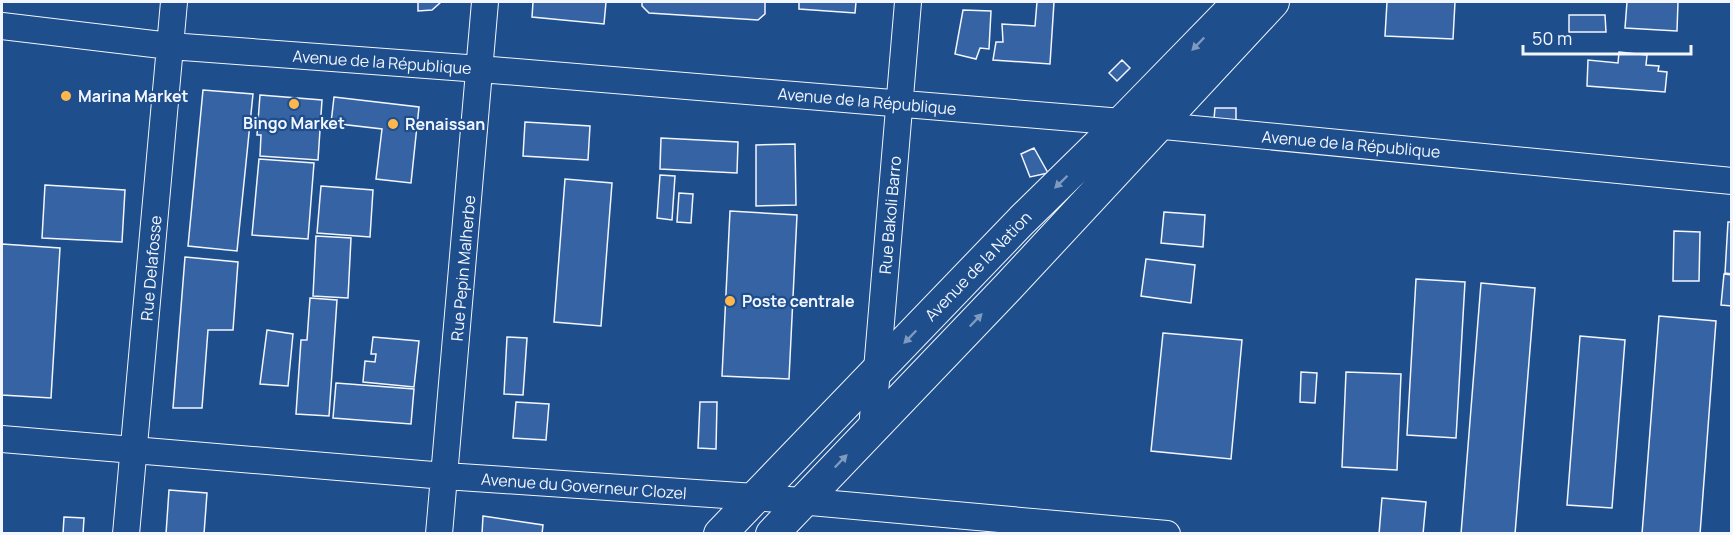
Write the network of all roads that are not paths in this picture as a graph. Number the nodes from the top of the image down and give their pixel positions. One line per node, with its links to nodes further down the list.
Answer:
1 (174, 2): 7 (street, Rue Delafosse)
2 (485, 2): 8 (street, Rue Pepin Malherbe)
3 (908, 2): 9 (street, Rue Bakoli Barro)
4 (1239, 2): 10 (main road, Avenue de la Nation, one-way to 10)
5 (1274, 2): 11 (main road)
6 (2, 26): 7 (street, Avenue de la République)
7 (170, 46): 8 (street, Avenue de la République); 16 (street, Rue Delafosse)
8 (480, 69): 9 (street, Avenue de la République); 17 (street, Rue Pepin Malherbe)
9 (899, 104): 10 (street, Avenue de la République); 13 (street, Rue Bakoli Barro)
10 (1122, 122): 11 (street, Avenue de la République); 13 (main road, Avenue de la Nation, one-way to 13)
11 (1157, 126): 12 (street, Avenue de la République); 14 (main road, one-way to 11)
12 (1731, 181)
13 (877, 372): 14 (street, Rue Bakoli Barro); 18 (main road, Avenue de la Nation)
14 (872, 429): 19 (main road, one-way to 14)
15 (2, 439): 16 (street, Avenue du Governeur Clozel)
16 (135, 451): 17 (street, Avenue du Governeur Clozel); 20 (street, Rue Delafosse)
17 (445, 476): 18 (street, Avenue du Governeur Clozel); 21 (street, Rue Pepin Malherbe)
18 (755, 497): 19 (street, Avenue du Governeur Clozel); 22 (main road, Avenue de la Nation)
19 (803, 501): 23 (main road); 24 (street, Avenue du Governeur Clozel)
20 (126, 534)
21 (439, 534)
22 (720, 534)
23 (772, 534)
24 (1167, 534)

